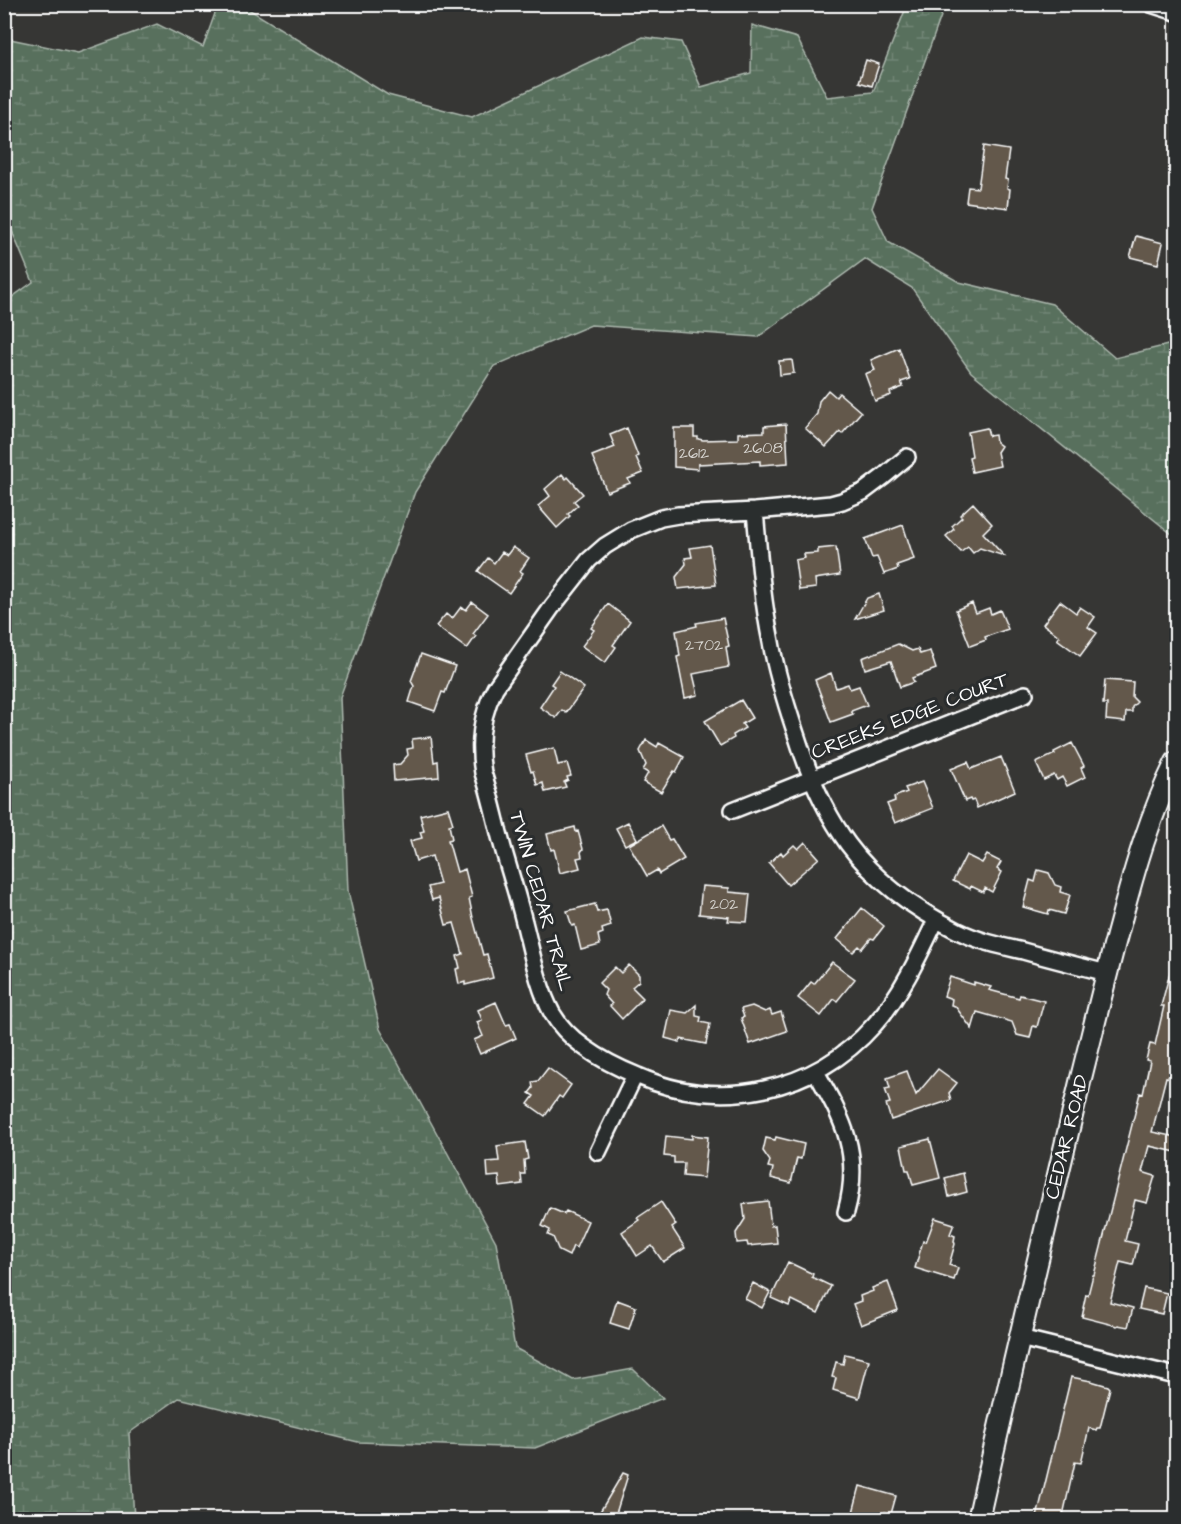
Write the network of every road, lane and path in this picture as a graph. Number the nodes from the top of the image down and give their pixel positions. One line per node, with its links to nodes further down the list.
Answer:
1 (1151, 4): 2 (street)
2 (1176, 12)
3 (908, 457): 4 (street, TWIN CEDAR TRAIL)
4 (755, 511): 7 (street); 12 (street, TWIN CEDAR TRAIL)
5 (1025, 694): 7 (street, CREEKS EDGE COURT)
6 (1176, 762): 10 (street, CEDAR ROAD)
7 (811, 778): 8 (street, CREEKS EDGE COURT); 9 (street)
8 (733, 810)
9 (936, 920): 10 (street); 11 (street, TWIN CEDAR TRAIL)
10 (1107, 973): 15 (street, CEDAR ROAD)
11 (816, 1072): 12 (street, TWIN CEDAR TRAIL); 14 (street)
12 (635, 1075): 13 (street)
13 (598, 1152)
14 (846, 1212)
15 (1020, 1338): 16 (street); 17 (street, CEDAR ROAD)
16 (1176, 1376)
17 (978, 1520)

